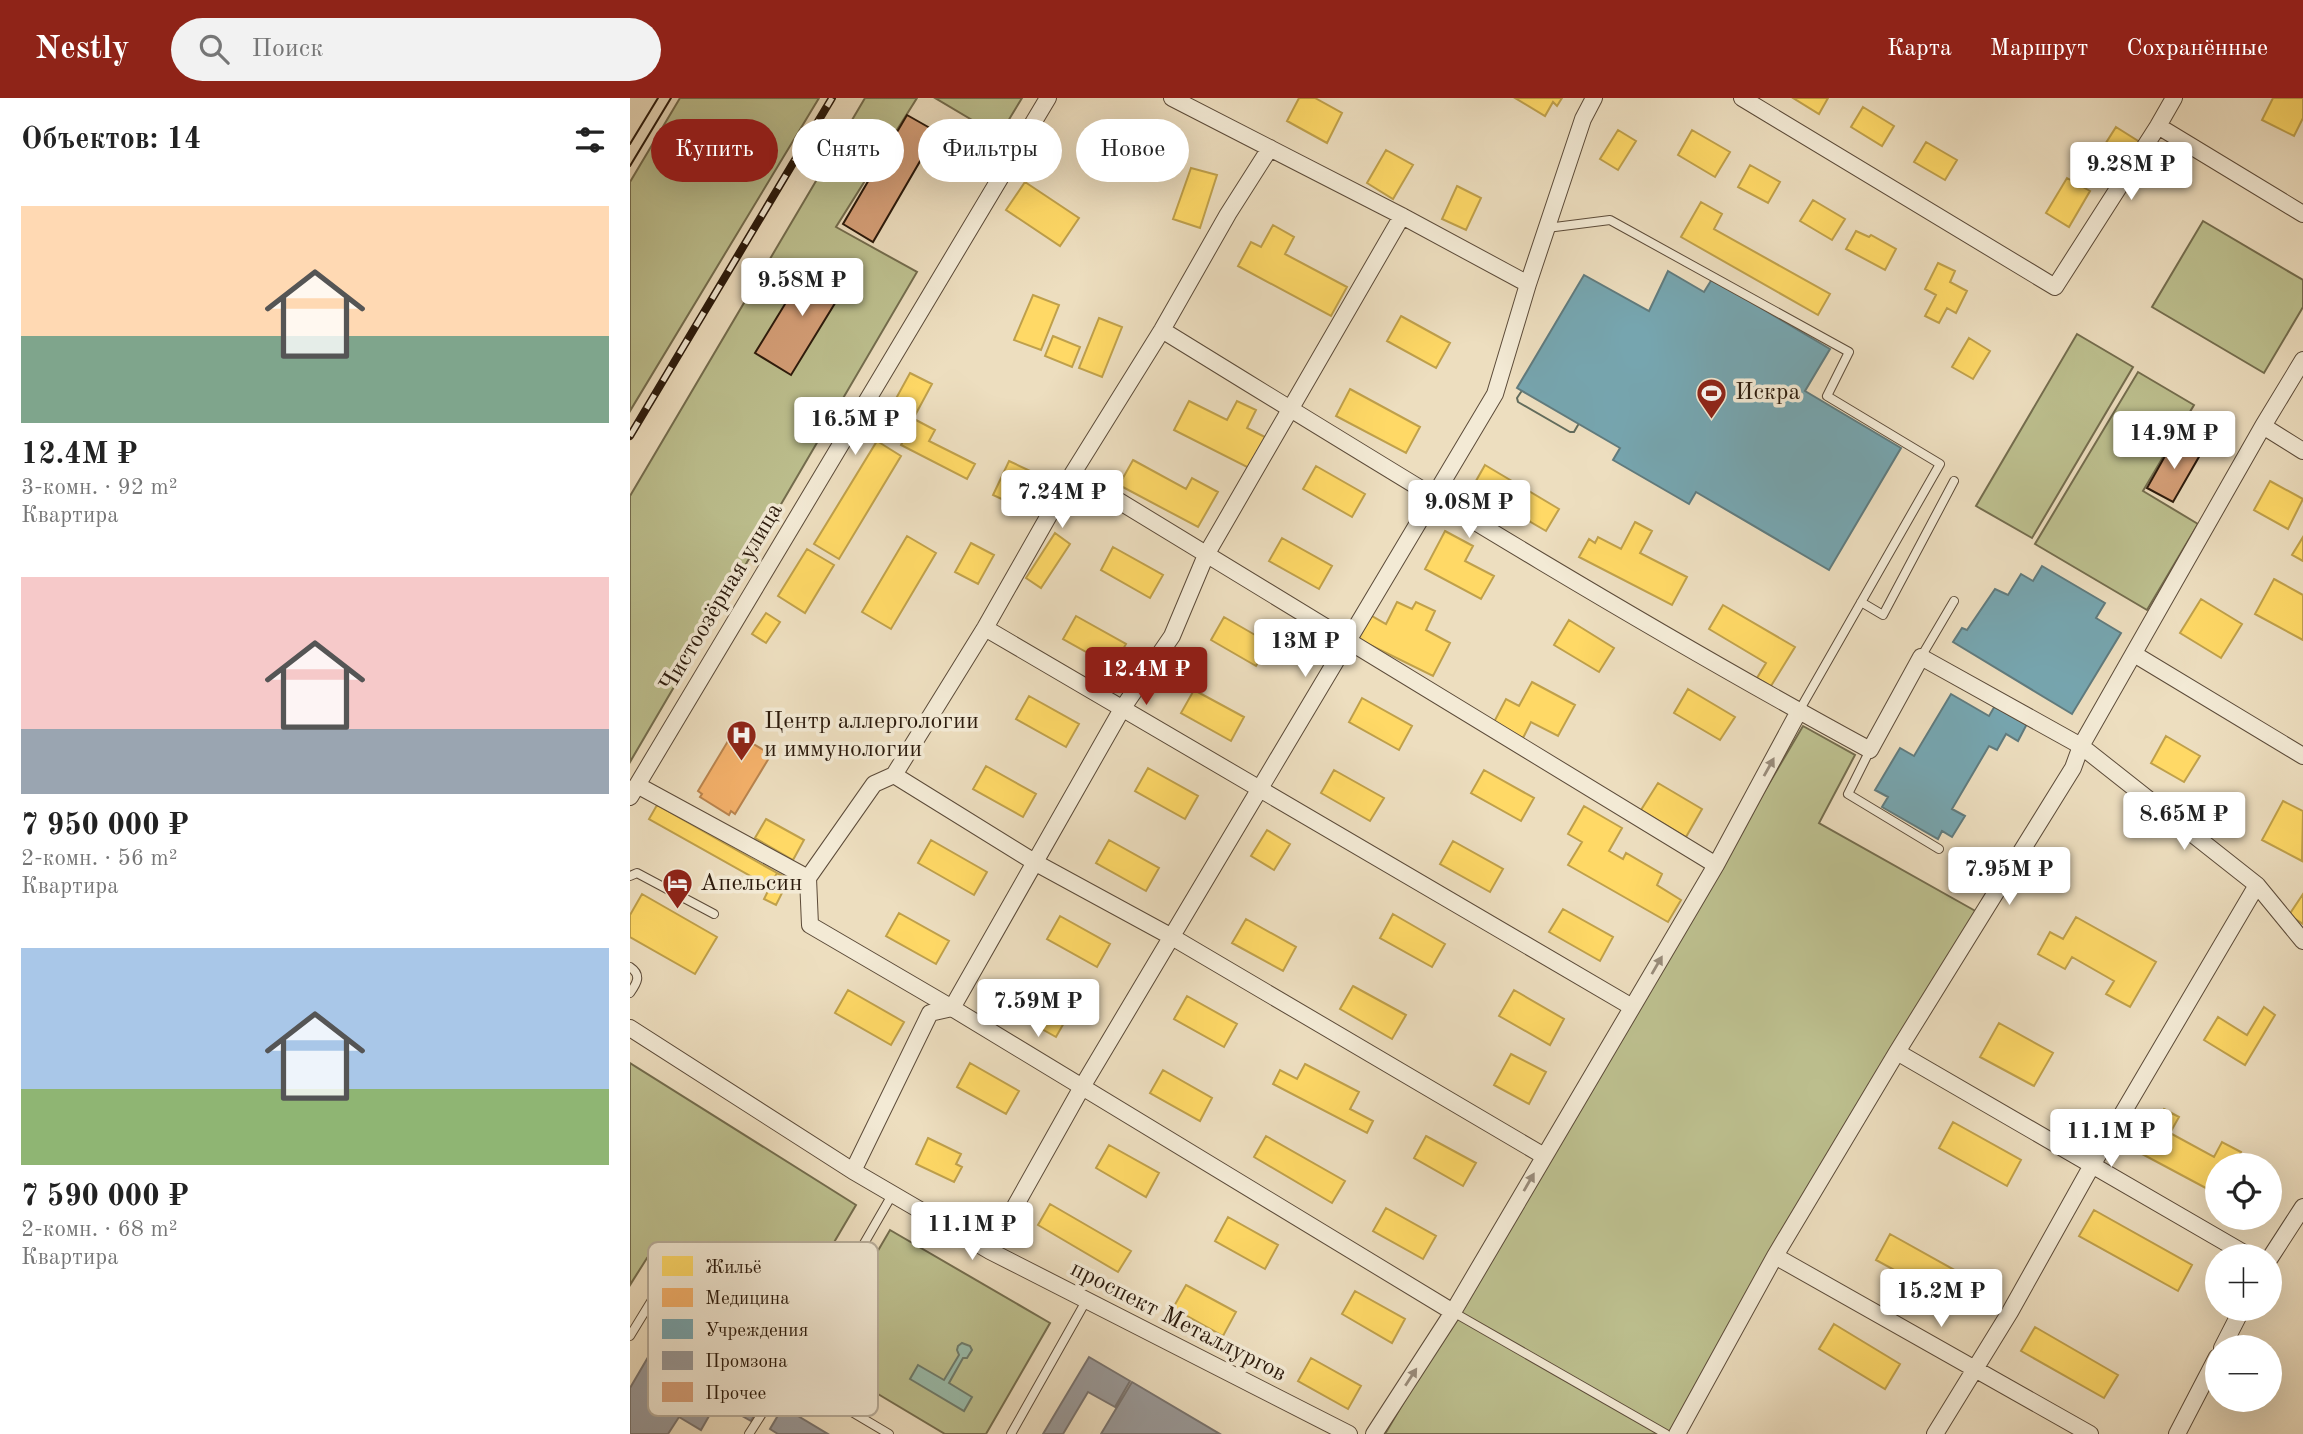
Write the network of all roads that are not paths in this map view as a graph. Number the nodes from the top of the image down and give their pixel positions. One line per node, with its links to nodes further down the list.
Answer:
1 (1048, 98): 34 (street, Чистоозёрная улица)
2 (1172, 98): 7 (street)
3 (1594, 98): 10 (street)
4 (1742, 98): 6 (street)
5 (2174, 98): 6 (street)
6 (2158, 126): 8 (street)
7 (1270, 148): 9 (street); 12 (street)
8 (2303, 214)
9 (1402, 216): 11 (street); 14 (street)
10 (1547, 228): 11 (street); 22 (lane)
11 (1528, 284): 19 (street)
12 (1162, 330): 14 (street); 17 (street)
13 (2303, 360): 15 (street)
14 (1290, 409): 19 (street); 20 (street)
15 (2263, 426): 16 (street); 25 (street)
16 (2303, 451)
17 (1073, 473): 20 (street); 23 (street)
18 (1954, 481): 22 (lane)
19 (1433, 498): 24 (street); 28 (street)
20 (1206, 555): 24 (street); 27 (street)
21 (1954, 601): 26 (lane)
22 (1861, 602): 28 (lane)
23 (985, 628): 27 (street); 32 (street)
24 (1349, 642): 33 (street); 37 (street)
25 (2134, 653): 29 (street); 31 (street)
26 (1921, 657): 29 (street); 30 (street)
27 (1122, 709): 33 (street); 36 (street)
28 (1799, 711): 30 (street); 37 (street, one-way to 28)
29 (2081, 747): 40 (street); 49 (street)
30 (1870, 750): 35 (lane)
31 (2303, 756)
32 (894, 775): 36 (street); 39 (street)
33 (1261, 789): 42 (street); 46 (street)
34 (633, 791): 39 (street)
35 (1939, 849)
36 (1036, 863): 42 (street); 47 (street)
37 (1716, 865): 46 (street, one-way to 37)
38 (630, 876): 41 (lane)
39 (808, 878): 47 (street)
40 (2257, 886): 43 (street); 52 (street)
41 (714, 914)
42 (1172, 937): 50 (street); 51 (street)
43 (2303, 941)
44 (630, 967): 45 (lane)
45 (630, 993)
46 (1632, 1007): 51 (street)
47 (952, 1008): 50 (street); 53 (street)
48 (630, 1028): 53 (street, проспект Металлургов)
49 (1898, 1052): 52 (street); 60 (street)
50 (1082, 1087): 59 (street); 63 (street)
51 (1544, 1156): 63 (street, one-way to 51)
52 (2091, 1167): 57 (street); 65 (street)
53 (853, 1171): 54 (street, проспект Металлургов)
54 (892, 1195): 56 (lane); 59 (street, проспект Металлургов)
55 (2303, 1207): 58 (street)
56 (865, 1242)
57 (2228, 1244)
58 (2279, 1244)
59 (990, 1251): 61 (street, проспект Металлургов)
60 (1775, 1256): 65 (street); 75 (street)
61 (1086, 1301): 71 (lane); 72 (street, проспект Металлургов)
62 (648, 1306): 64 (lane)
63 (1452, 1312): 73 (street, one-way to 63); 74 (lane)
64 (630, 1336)
65 (1973, 1368): 76 (street); 77 (street)
66 (2205, 1380): 78 (street)
67 (761, 1416): 69 (lane)
68 (859, 1416): 70 (lane)
69 (749, 1434)
70 (889, 1434)
71 (1011, 1434)
72 (1349, 1434)
73 (1374, 1434)
74 (1666, 1434)
75 (1677, 1434)
76 (1935, 1434)
77 (2090, 1434)
78 (2177, 1434)

